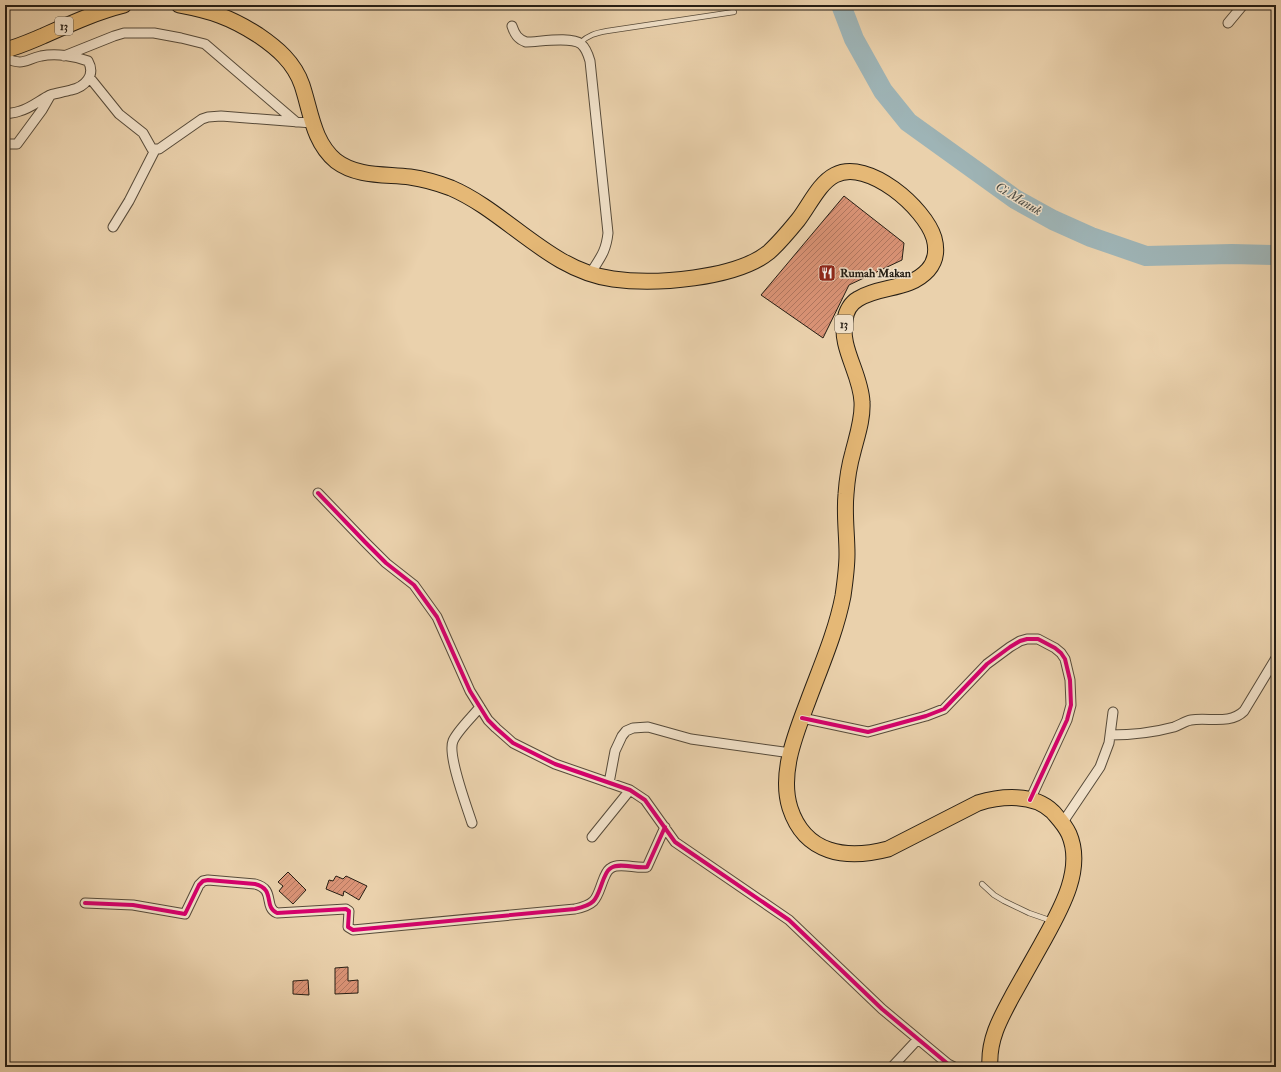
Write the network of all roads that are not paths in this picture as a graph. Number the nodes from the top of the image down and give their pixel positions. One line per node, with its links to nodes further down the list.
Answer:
1 (124, 5): 8 (highway, 13)
2 (179, 5): 15 (highway, 13)
3 (1243, 5): 5 (street)
4 (734, 12): 7 (lane)
5 (1228, 23)
6 (512, 26): 7 (street)
7 (580, 43): 19 (street)
8 (5, 50)
9 (64, 56): 10 (street); 11 (street); 14 (street)
10 (5, 58)
11 (90, 78): 12 (street); 17 (street)
12 (50, 95): 13 (street); 16 (street)
13 (5, 114)
14 (296, 122): 15 (street); 17 (street)
15 (312, 123): 19 (highway, 13)
16 (5, 144)
17 (155, 150): 18 (street)
18 (113, 227)
19 (590, 274): 24 (highway, 13)
20 (318, 493): 22 (street)
21 (1276, 658): 25 (street)
22 (480, 707): 27 (street); 31 (street)
23 (1114, 712): 25 (street)
24 (802, 718): 26 (highway, 13); 29 (street)
25 (1110, 735): 30 (street)
26 (791, 754): 27 (street); 29 (highway, 13)
27 (609, 783): 28 (street)
28 (630, 790): 32 (street); 33 (street)
29 (1030, 800): 30 (highway, 13)
30 (1063, 822): 36 (highway, 13)
31 (472, 823)
32 (664, 827): 35 (street); 37 (street)
33 (592, 837)
34 (982, 884): 36 (lane)
35 (85, 903)
36 (1055, 921): 40 (highway, 13)
37 (918, 1039): 38 (street); 39 (street)
38 (892, 1067)
39 (954, 1067)
40 (990, 1067)

